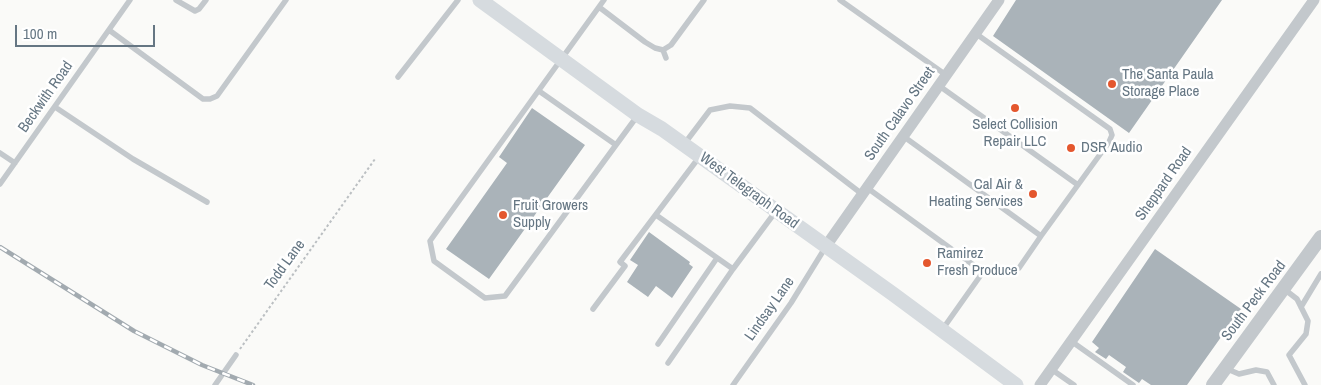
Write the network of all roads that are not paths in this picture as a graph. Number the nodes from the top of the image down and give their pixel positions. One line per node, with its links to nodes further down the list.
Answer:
1 (130, 0): 13 (lane, Beckwith Road)
2 (176, 0): 3 (lane)
3 (206, 0)
4 (286, 0): 13 (lane)
5 (458, 0): 19 (lane)
6 (480, 0): 17 (main road, West Telegraph Road)
7 (604, 0): 12 (lane)
8 (704, 0): 15 (lane)
9 (840, 0): 18 (lane)
10 (999, 0): 14 (street, South Calavo Street)
11 (1314, 0): 47 (street, Sheppard Road)
12 (599, 7): 15 (lane); 17 (lane)
13 (109, 30): 22 (lane, Beckwith Road)
14 (975, 33): 18 (street, South Calavo Street); 31 (lane)
15 (663, 50): 16 (lane)
16 (666, 58)
17 (562, 60): 21 (lane); 23 (main road, West Telegraph Road)
18 (946, 75): 20 (street, South Calavo Street)
19 (398, 77)
20 (938, 85): 24 (street, South Calavo Street); 31 (lane)
21 (539, 91): 26 (lane); 26 (lane)
22 (54, 107): 29 (lane, Beckwith Road); 33 (lane)
23 (638, 115): 25 (main road, West Telegraph Road); 26 (lane)
24 (903, 135): 32 (street, South Calavo Street); 36 (lane)
25 (683, 144): 28 (main road, West Telegraph Road); 32 (lane)
26 (616, 145)
27 (0, 153): 29 (lane)
28 (700, 156): 34 (main road, West Telegraph Road); 35 (lane)
29 (15, 163): 30 (lane, Beckwith Road)
30 (0, 184)
31 (1078, 185): 36 (lane)
32 (864, 190): 38 (street, South Calavo Street); 41 (lane)
33 (206, 202)
34 (776, 211): 38 (main road, West Telegraph Road); 40 (lane)
35 (656, 215): 39 (lane); 45 (lane)
36 (1041, 236): 41 (lane)
37 (1321, 237): 43 (street, South Peck Road)
38 (826, 246): 46 (main road, West Telegraph Road); 54 (lane, Lindsay Lane)
39 (717, 258): 40 (lane); 48 (lane)
40 (733, 269): 50 (lane)
41 (983, 272): 46 (lane)
42 (1321, 274): 44 (lane)
43 (1284, 289): 44 (lane); 52 (street, South Peck Road)
44 (1301, 307): 61 (lane)
45 (593, 309)
46 (942, 330): 55 (main road, West Telegraph Road)
47 (1071, 341): 51 (street, Sheppard Road); 58 (lane)
48 (658, 344)
49 (236, 355): 53 (lane)
50 (668, 363)
51 (1051, 368): 56 (street, Sheppard Road); 57 (lane)
52 (1225, 368): 59 (street, South Peck Road); 60 (lane)
53 (215, 385)
54 (733, 385)
55 (1016, 385)
56 (1040, 385)
57 (1074, 385)
58 (1133, 385)
59 (1213, 385)
60 (1274, 385)
61 (1305, 385)

